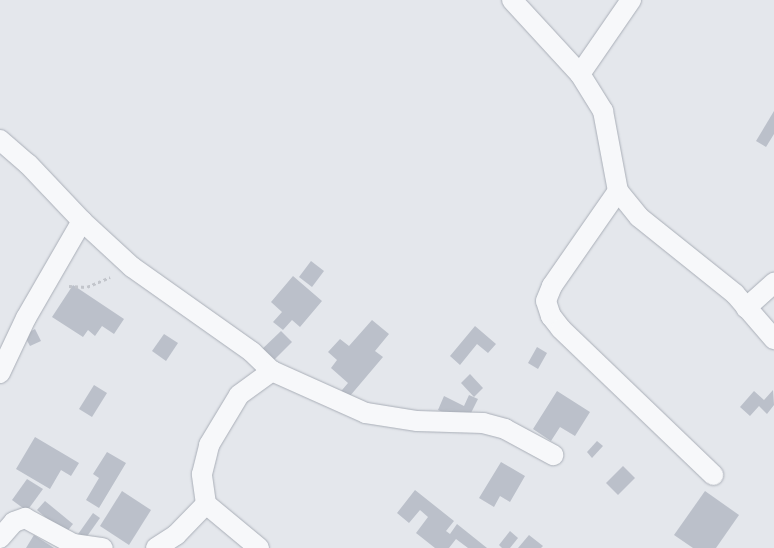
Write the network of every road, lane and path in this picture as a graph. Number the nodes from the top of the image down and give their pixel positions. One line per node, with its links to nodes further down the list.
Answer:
1 (512, 0): 3 (street)
2 (631, 0): 3 (street)
3 (580, 74): 5 (street)
4 (0, 140): 6 (street)
5 (618, 191): 10 (street); 15 (street)
6 (82, 221): 7 (street); 9 (street)
7 (132, 267): 9 (path); 12 (street)
8 (774, 283): 10 (street)
9 (45, 285): 13 (street)
10 (746, 308): 11 (street)
11 (774, 339)
12 (272, 371): 14 (street); 16 (street)
13 (0, 373)
14 (553, 455)
15 (713, 475)
16 (206, 504): 19 (street); 20 (street)
17 (0, 538): 18 (street)
18 (103, 548)
19 (156, 548)
20 (259, 548)

